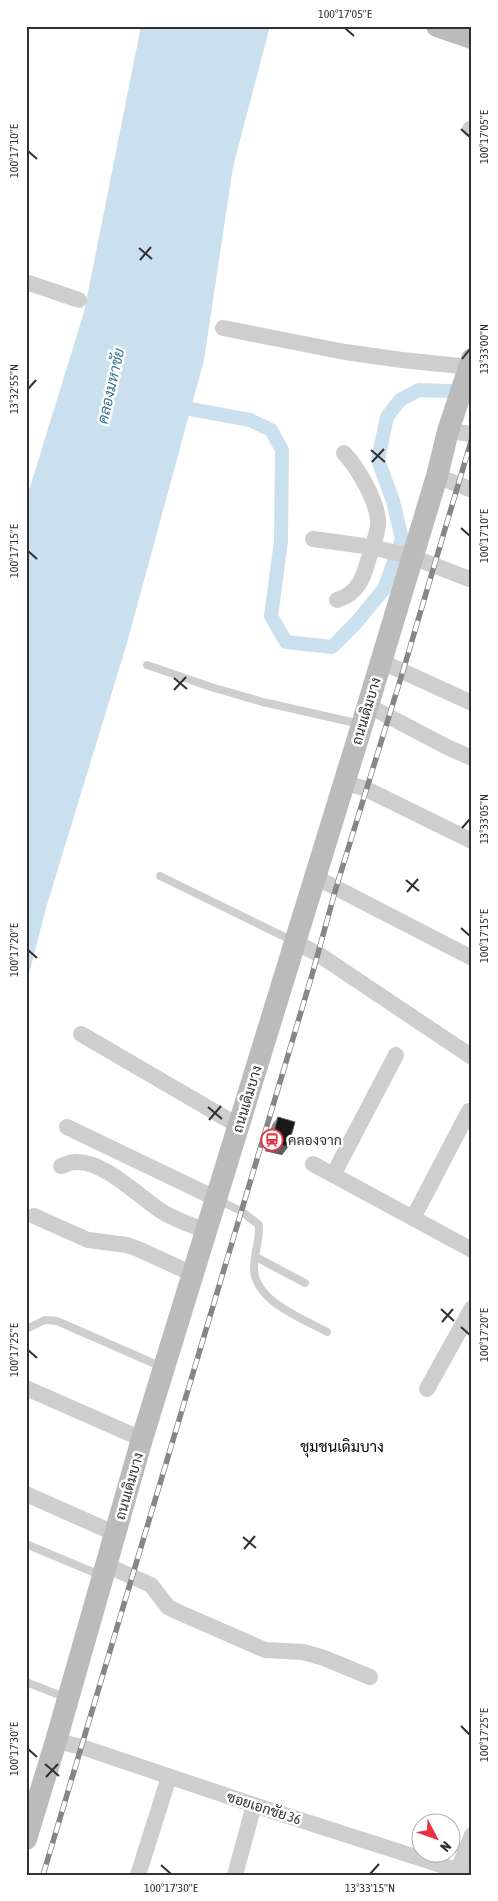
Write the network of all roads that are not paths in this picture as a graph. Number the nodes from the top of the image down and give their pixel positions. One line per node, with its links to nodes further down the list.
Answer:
1 (437, 26): 2 (street)
2 (472, 38)
3 (26, 282): 4 (street)
4 (80, 300)
5 (223, 328): 6 (street)
6 (470, 365): 7 (street, ถนนเดิมบาง)
7 (451, 420): 8 (street); 10 (street, ถนนเดิมบาง)
8 (472, 434)
9 (344, 453): 13 (street)
10 (437, 476): 11 (street); 14 (street, ถนนเดิมบาง)
11 (472, 490)
12 (313, 539): 13 (street)
13 (373, 548): 14 (street); 16 (street)
14 (411, 557): 15 (street); 17 (street, ถนนเดิมบาง)
15 (472, 580)
16 (337, 600)
17 (380, 662): 19 (street); 20 (street, ถนนเดิมบาง)
18 (147, 665): 20 (lane)
19 (472, 703)
20 (365, 715): 21 (street); 22 (street, ถนนเดิมบาง)
21 (472, 758)
22 (344, 782): 23 (street); 25 (street, ถนนเดิมบาง)
23 (472, 841)
24 (160, 876): 26 (lane)
25 (315, 877): 26 (street, ถนนเดิมบาง); 27 (street)
26 (295, 942): 30 (street); 32 (street, ถนนเดิมบาง)
27 (472, 958)
28 (81, 1034): 32 (street)
29 (396, 1056): 36 (street)
30 (472, 1057)
31 (469, 1111): 39 (street)
32 (239, 1126): 37 (street, ถนนเดิมบาง)
33 (67, 1127): 37 (street)
34 (313, 1164): 36 (street)
35 (60, 1166): 40 (street)
36 (334, 1175): 39 (street)
37 (217, 1199): 40 (street, ถนนเดิมบาง); 42 (lane)
38 (34, 1216): 43 (street)
39 (413, 1218): 41 (street)
40 (207, 1231): 43 (street, ถนนเดิมบาง)
41 (472, 1250)
42 (256, 1257): 44 (lane); 47 (lane)
43 (193, 1274): 48 (street, ถนนเดิมบาง)
44 (305, 1283)
45 (472, 1308): 50 (street)
46 (26, 1329): 48 (lane)
47 (326, 1332)
48 (164, 1368): 51 (street, ถนนเดิมบาง)
49 (26, 1388): 51 (street)
50 (427, 1390)
51 (142, 1439): 53 (street, ถนนเดิมบาง)
52 (26, 1494): 53 (street)
53 (114, 1533): 55 (street, ถนนเดิมบาง)
54 (26, 1544): 55 (lane)
55 (105, 1571): 56 (street); 58 (street, ถนนเดิมบาง)
56 (370, 1677)
57 (26, 1682): 58 (lane)
58 (68, 1698): 59 (street, ถนนเดิมบาง)
59 (56, 1741): 60 (street, ซอยเอกชัย 36); 63 (street, ถนนเดิมบาง)
60 (169, 1777): 61 (street, ซอยเอกชัย 36); 65 (street)
61 (254, 1805): 64 (street, ซอยเอกชัย 36); 66 (street)
62 (472, 1835): 64 (street)
63 (26, 1839)
64 (465, 1872)
65 (138, 1875)
66 (235, 1875)

